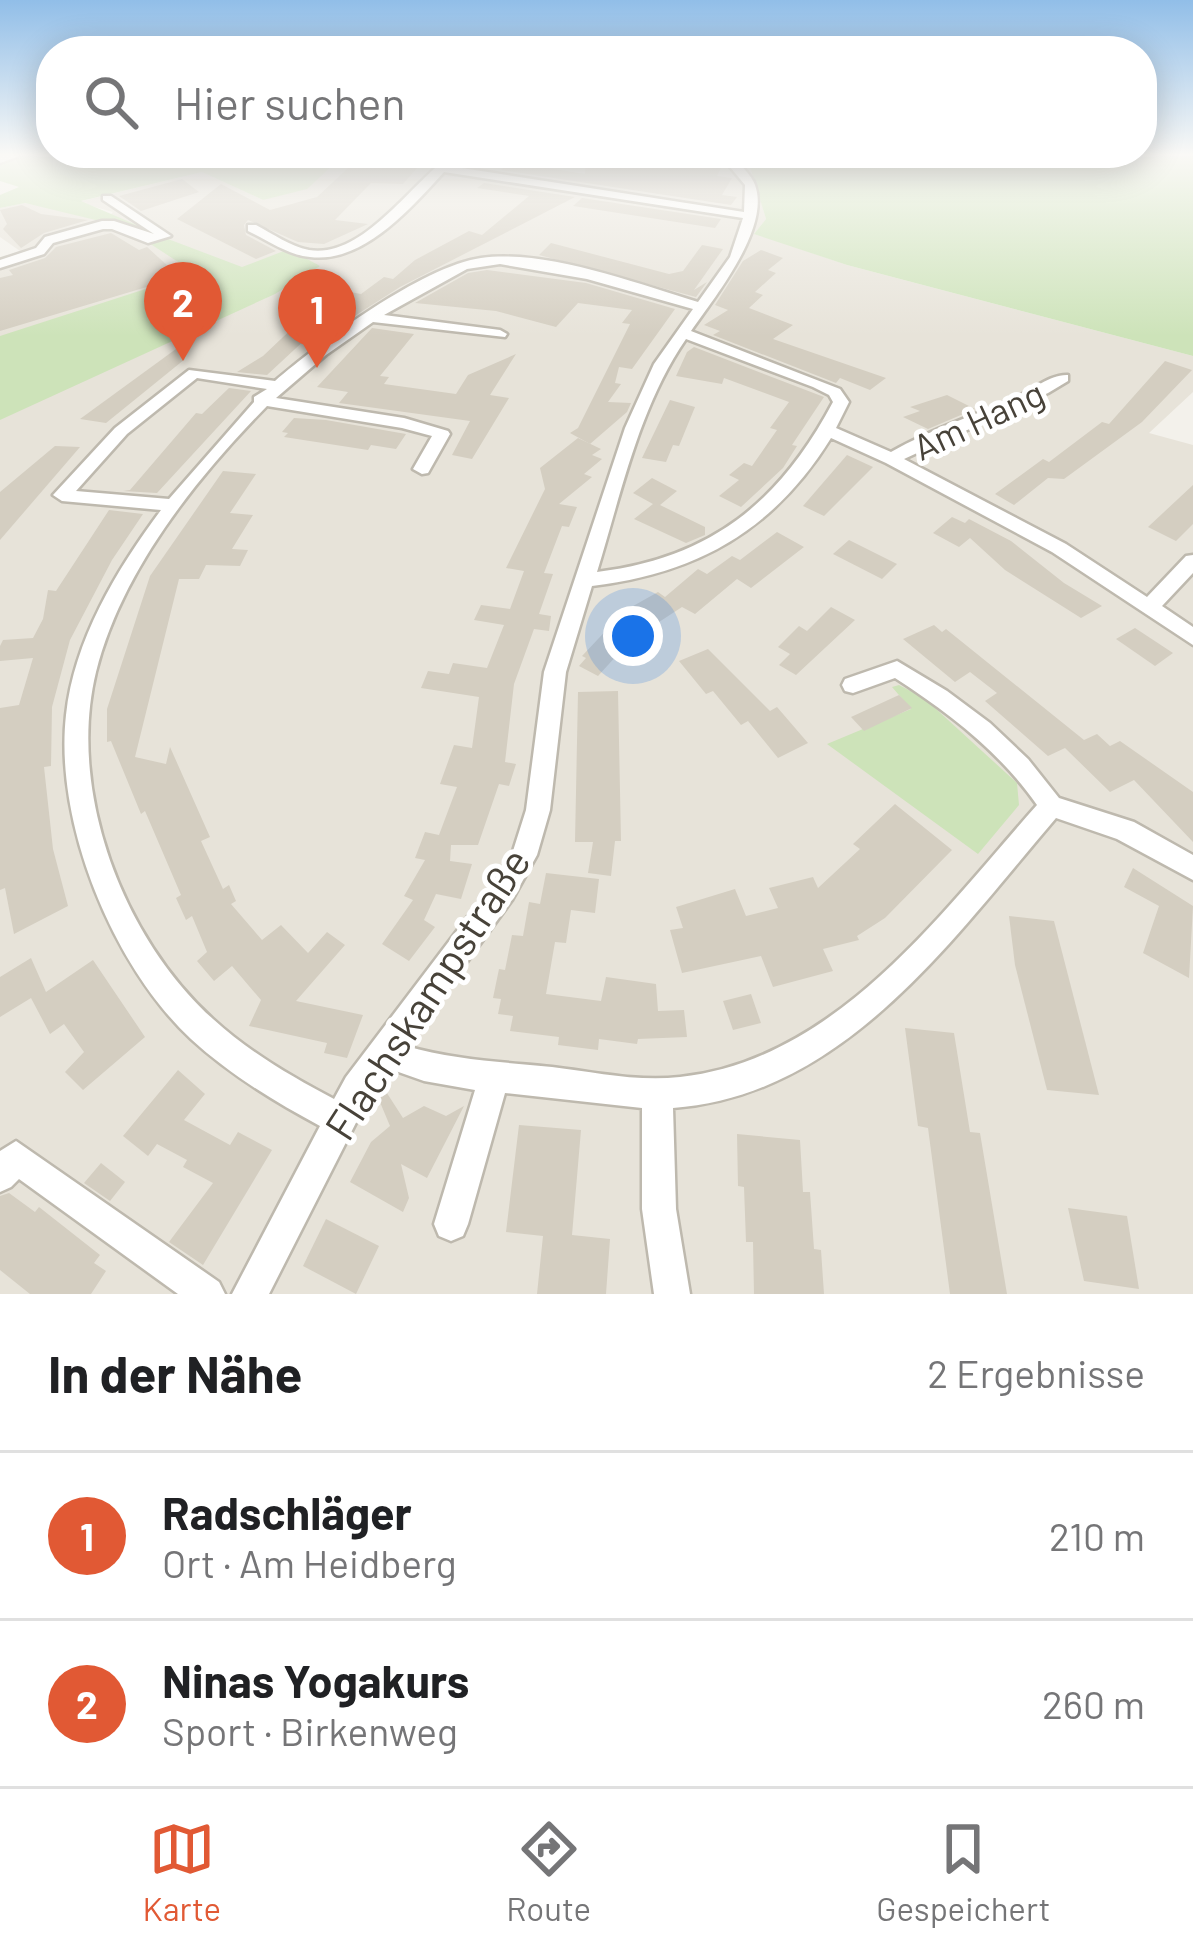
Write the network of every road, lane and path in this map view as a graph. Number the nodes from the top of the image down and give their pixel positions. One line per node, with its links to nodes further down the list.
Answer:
1 (138, 215): 6 (street)
2 (392, 215): 5 (street)
3 (746, 215): 4 (street)
4 (750, 216): 7 (street, Flachskampstraße)
5 (252, 228)
6 (0, 264)
7 (700, 307): 8 (street); 9 (street, Flachskampstraße)
8 (370, 318): 10 (street); 12 (street)
9 (681, 332): 13 (street); 18 (street, Flachskampstraße)
10 (500, 334)
11 (1063, 379): 14 (street, Am Hang)
12 (268, 393): 15 (street); 16 (street); 16 (street)
13 (827, 430): 14 (street); 18 (street)
14 (892, 459): 19 (street)
15 (422, 469)
16 (173, 505): 27 (street)
17 (1193, 561): 19 (street)
18 (582, 580): 24 (street, Flachskampstraße)
19 (1148, 608): 20 (street)
20 (1193, 638)
21 (853, 685): 22 (street)
22 (1051, 806): 23 (street); 26 (street)
23 (1193, 868)
24 (386, 1052): 25 (street); 27 (street, Flachskampstraße)
25 (494, 1077): 26 (street); 29 (street)
26 (657, 1094): 32 (street)
27 (338, 1118): 31 (street, Flachskampstraße)
28 (0, 1176): 30 (street)
29 (451, 1224)
30 (207, 1294)
31 (250, 1294)
32 (672, 1294)

